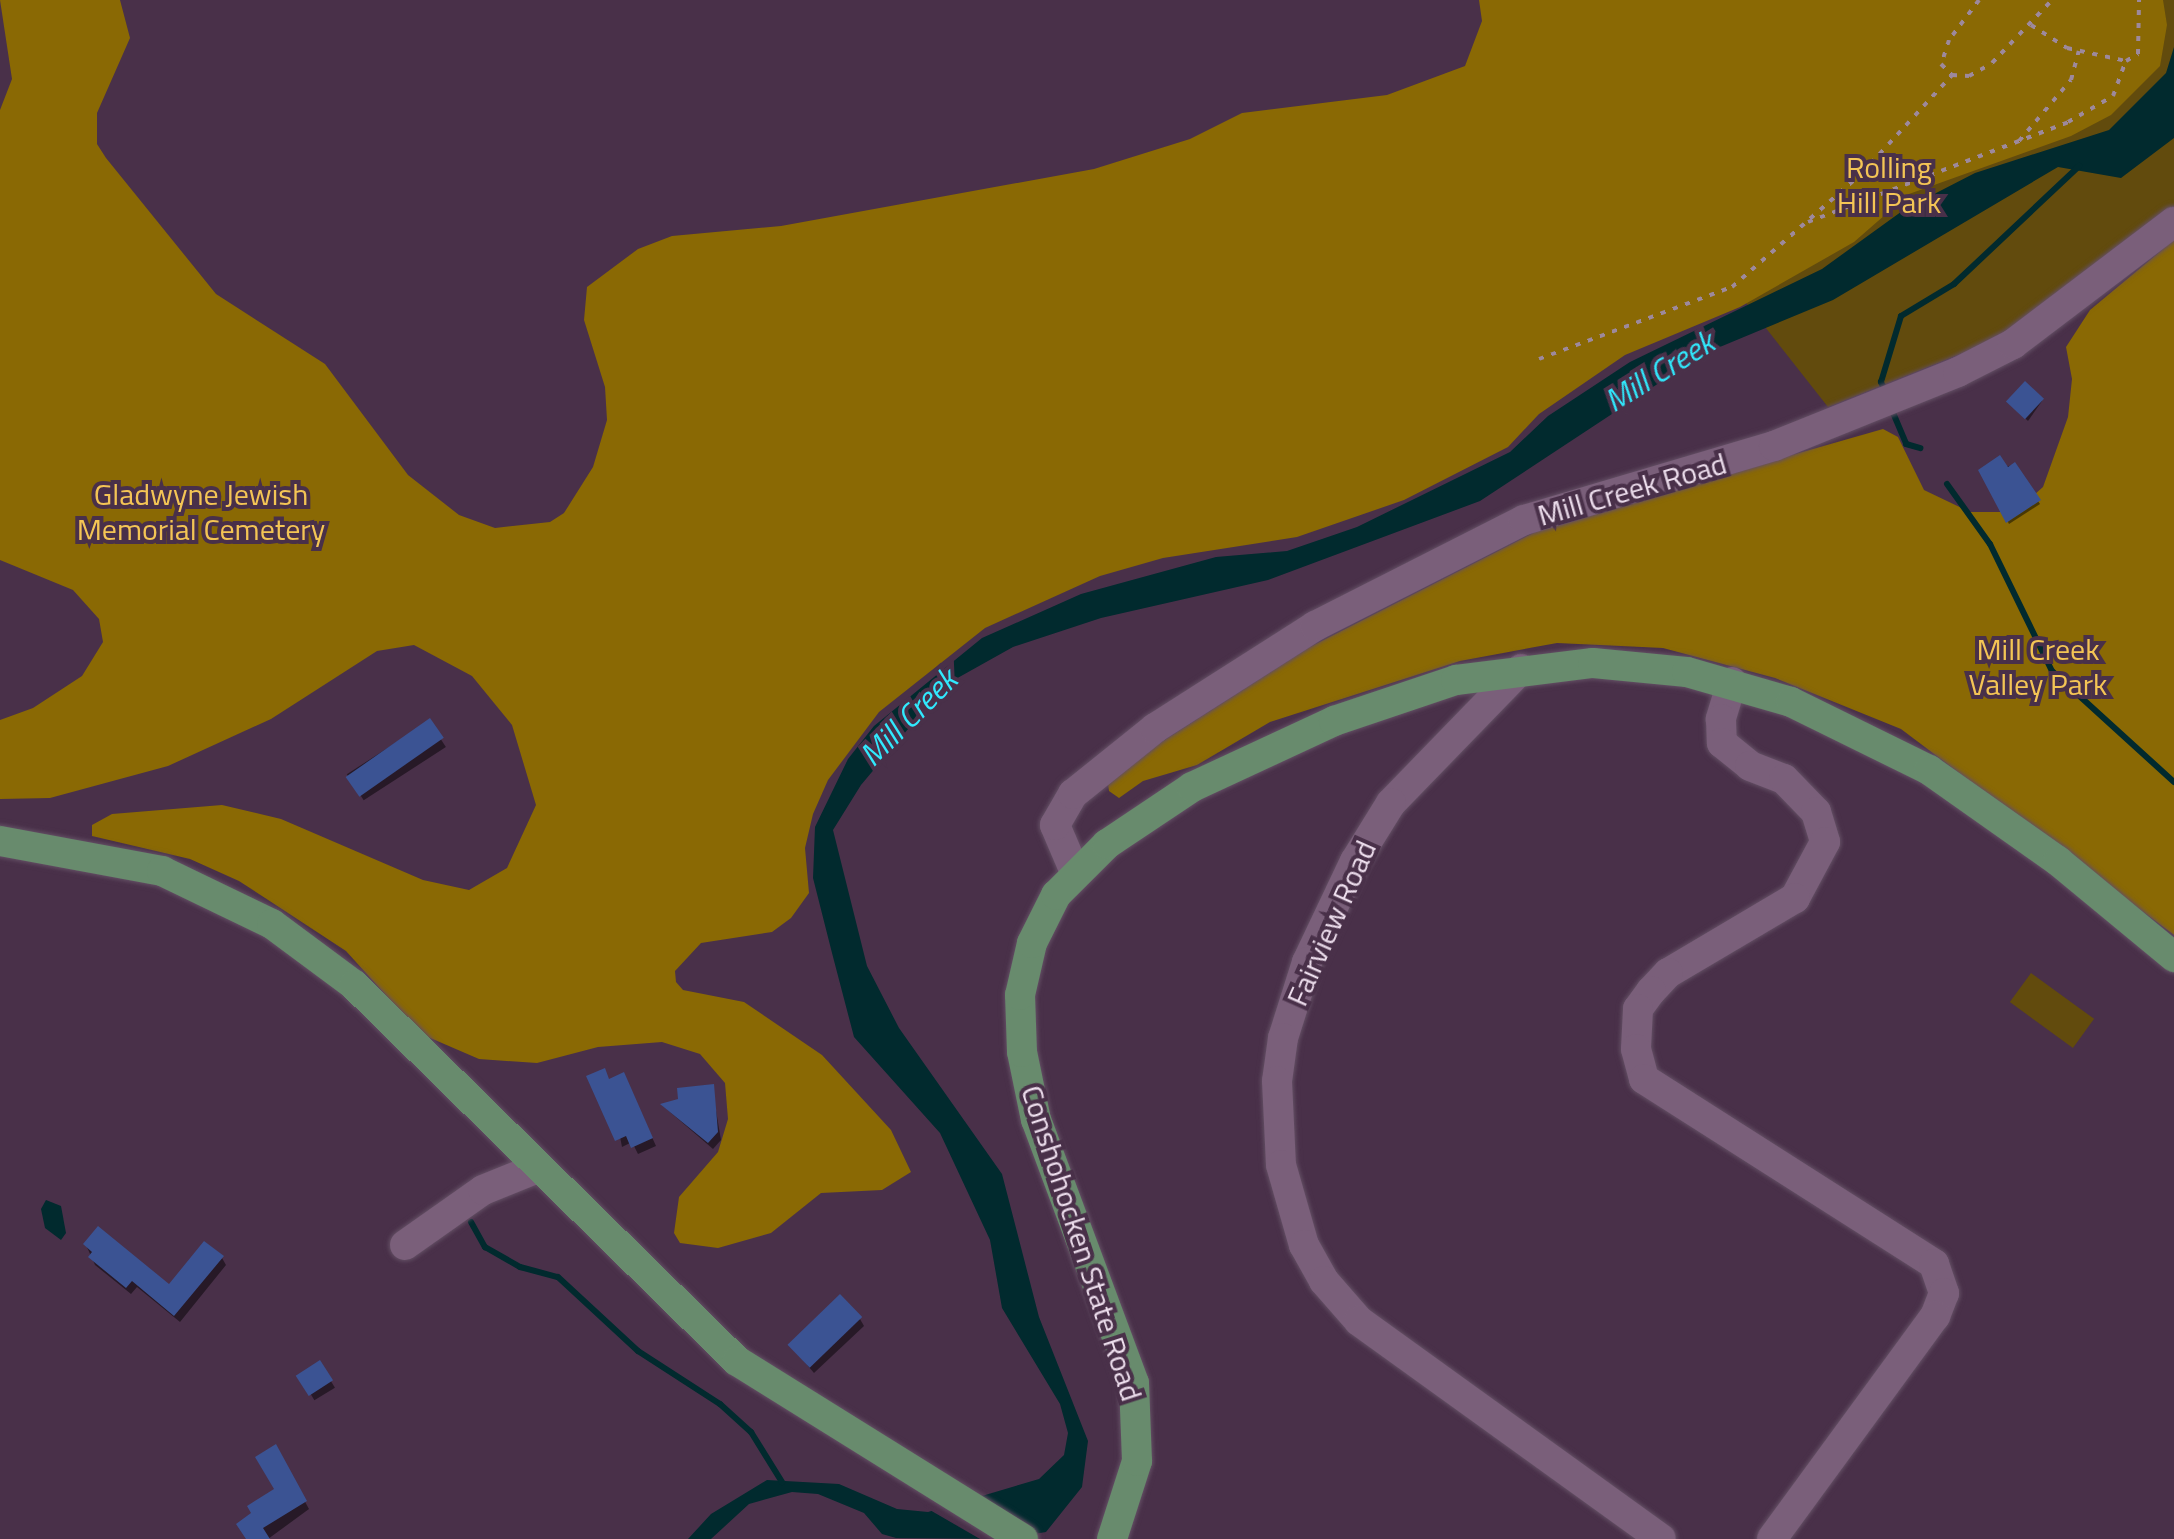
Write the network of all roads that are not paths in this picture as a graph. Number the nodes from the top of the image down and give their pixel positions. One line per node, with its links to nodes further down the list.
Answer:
1 (2174, 222): 5 (street, Mill Creek Road)
2 (1521, 669): 3 (main road, Conshohocken State Road); 5 (main road, Conshohocken State Road); 11 (street, Fairview Road)
3 (1732, 682): 6 (main road, Conshohocken State Road); 12 (street)
4 (0, 841): 7 (main road)
5 (1075, 872): 10 (main road, Conshohocken State Road)
6 (2174, 956)
7 (535, 1169): 8 (street); 9 (main road)
8 (405, 1245)
9 (1015, 1534)
10 (1112, 1539)
11 (1661, 1539)
12 (1772, 1539)

